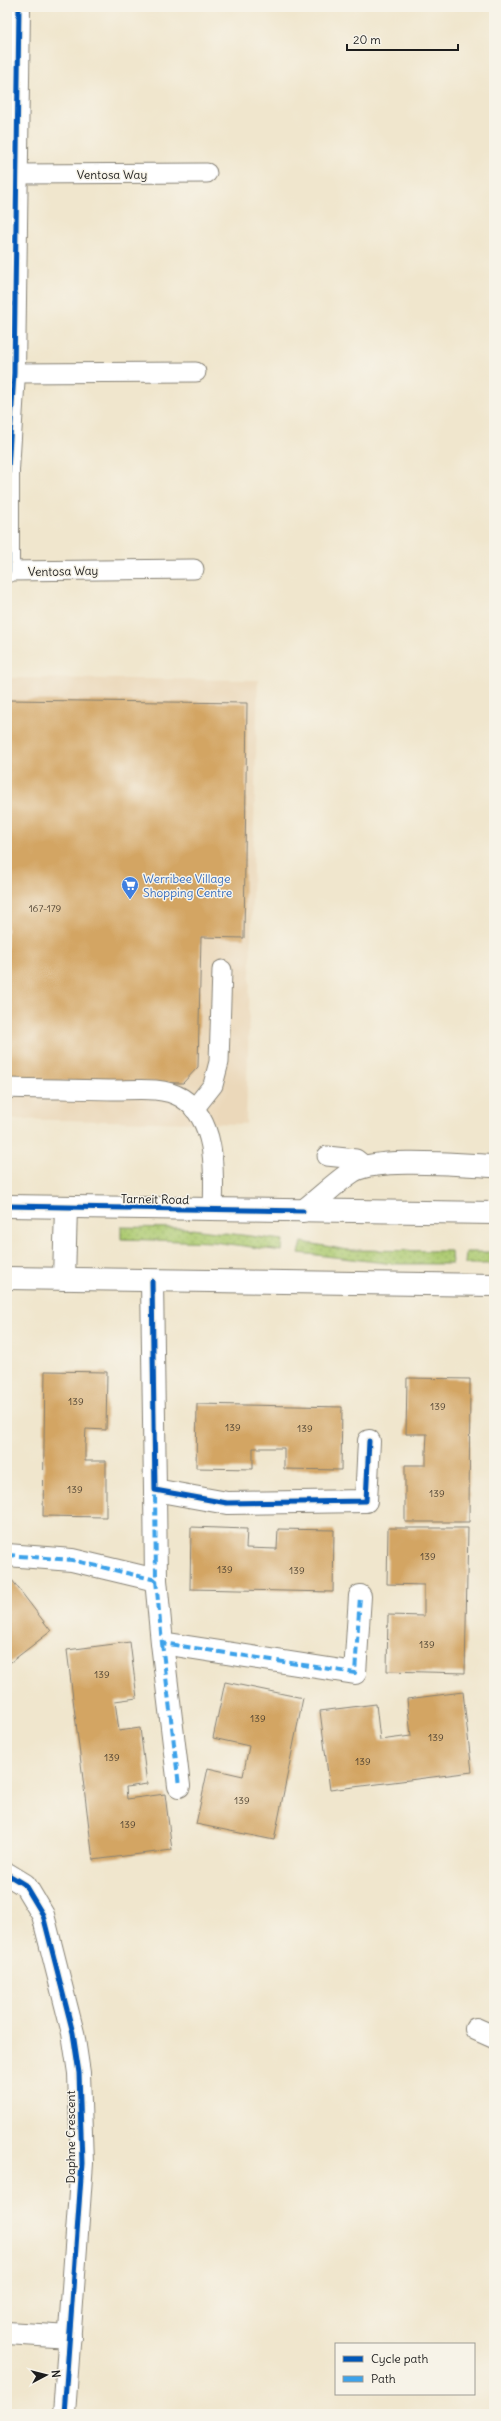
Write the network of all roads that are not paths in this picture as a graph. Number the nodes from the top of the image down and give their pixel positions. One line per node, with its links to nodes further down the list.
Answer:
1 (19, 7): 3 (street, Ventosa Way)
2 (207, 173): 3 (lane, Ventosa Way)
3 (16, 174): 5 (street, Ventosa Way)
4 (196, 372): 5 (lane)
5 (14, 373): 6 (street, Ventosa Way)
6 (8, 470): 8 (street, Ventosa Way)
7 (194, 569): 8 (lane, Ventosa Way)
8 (8, 571)
9 (222, 970): 11 (lane)
10 (7, 1088): 11 (lane)
11 (194, 1110): 17 (lane)
12 (327, 1156): 14 (lane)
13 (494, 1166): 14 (street)
14 (366, 1167): 18 (street)
15 (7, 1206): 16 (street, Tarneit Road)
16 (66, 1207): 17 (street, Tarneit Road); 21 (street)
17 (213, 1210): 18 (street, Tarneit Road)
18 (303, 1211): 19 (street, Tarneit Road)
19 (494, 1213)
20 (7, 1278): 21 (street)
21 (64, 1279): 22 (street)
22 (152, 1281): 23 (street); 25 (street)
23 (494, 1285)
24 (369, 1441): 25 (street)
25 (155, 1490): 27 (street)
26 (7, 1555): 27 (street)
27 (156, 1580): 29 (street)
28 (360, 1596): 29 (street)
29 (162, 1643): 30 (street)
30 (178, 1786)
31 (10, 1875): 33 (street, Daphne Crescent)
32 (7, 2333): 33 (street)
33 (70, 2337): 34 (street, Daphne Crescent)
34 (64, 2414)

